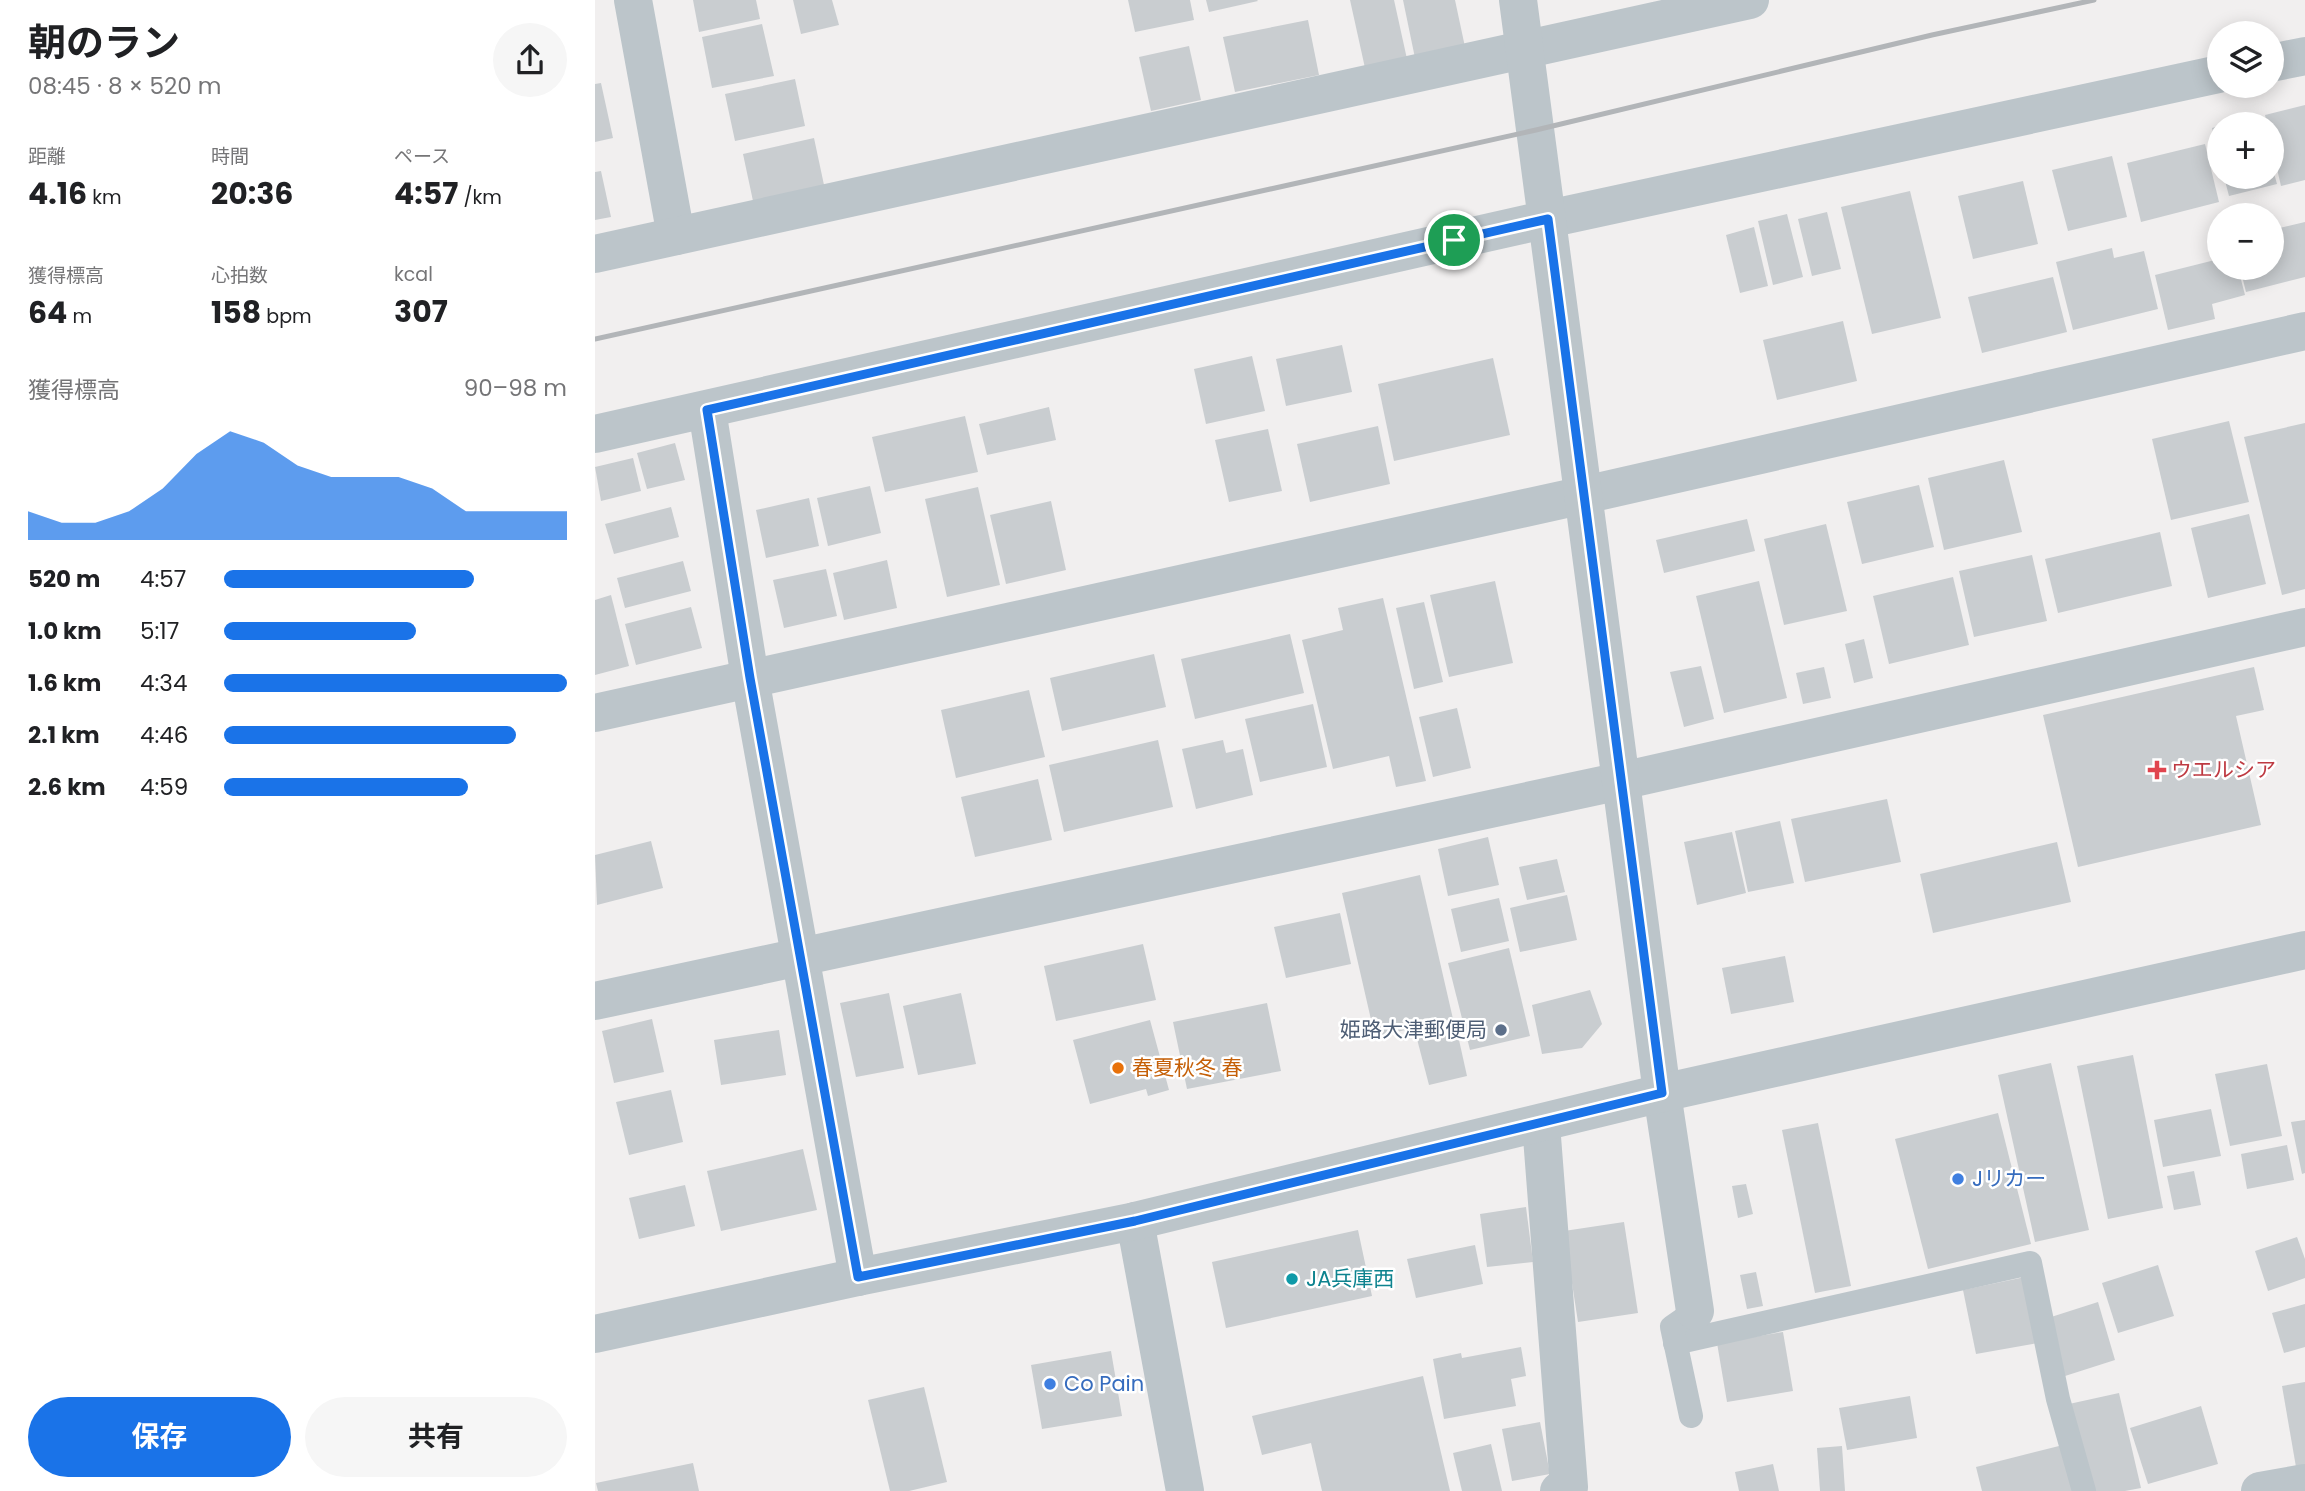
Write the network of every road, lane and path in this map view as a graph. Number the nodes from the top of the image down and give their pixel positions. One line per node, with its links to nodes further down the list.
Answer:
1 (633, 0): 9 (street)
2 (1518, 0): 4 (street)
3 (1750, 0): 4 (street)
4 (1526, 51): 8 (street); 9 (street)
5 (2305, 56): 6 (street)
6 (2284, 60)
7 (2207, 78): 8 (street)
8 (1548, 219): 12 (street); 14 (street)
9 (676, 236): 10 (street)
10 (595, 254)
11 (2305, 331): 14 (street)
12 (707, 410): 13 (street); 16 (street)
13 (595, 434)
14 (1584, 495): 16 (street); 18 (street)
15 (2305, 627): 18 (street)
16 (750, 678): 17 (street); 20 (street)
17 (595, 713)
18 (1621, 781): 20 (street); 22 (street)
19 (2305, 950): 22 (street)
20 (801, 957): 21 (street); 25 (street)
21 (595, 1001)
22 (1662, 1093): 23 (street); 26 (street)
23 (1541, 1124): 24 (street); 31 (street)
24 (1135, 1221): 25 (street); 32 (street)
25 (858, 1277): 27 (street)
26 (1695, 1311): 28 (lane)
27 (595, 1334)
28 (1675, 1343): 29 (lane); 33 (lane)
29 (1691, 1416)
30 (2305, 1483): 34 (street)
31 (1566, 1490)
32 (1185, 1491)
33 (2084, 1491)
34 (2260, 1491)

